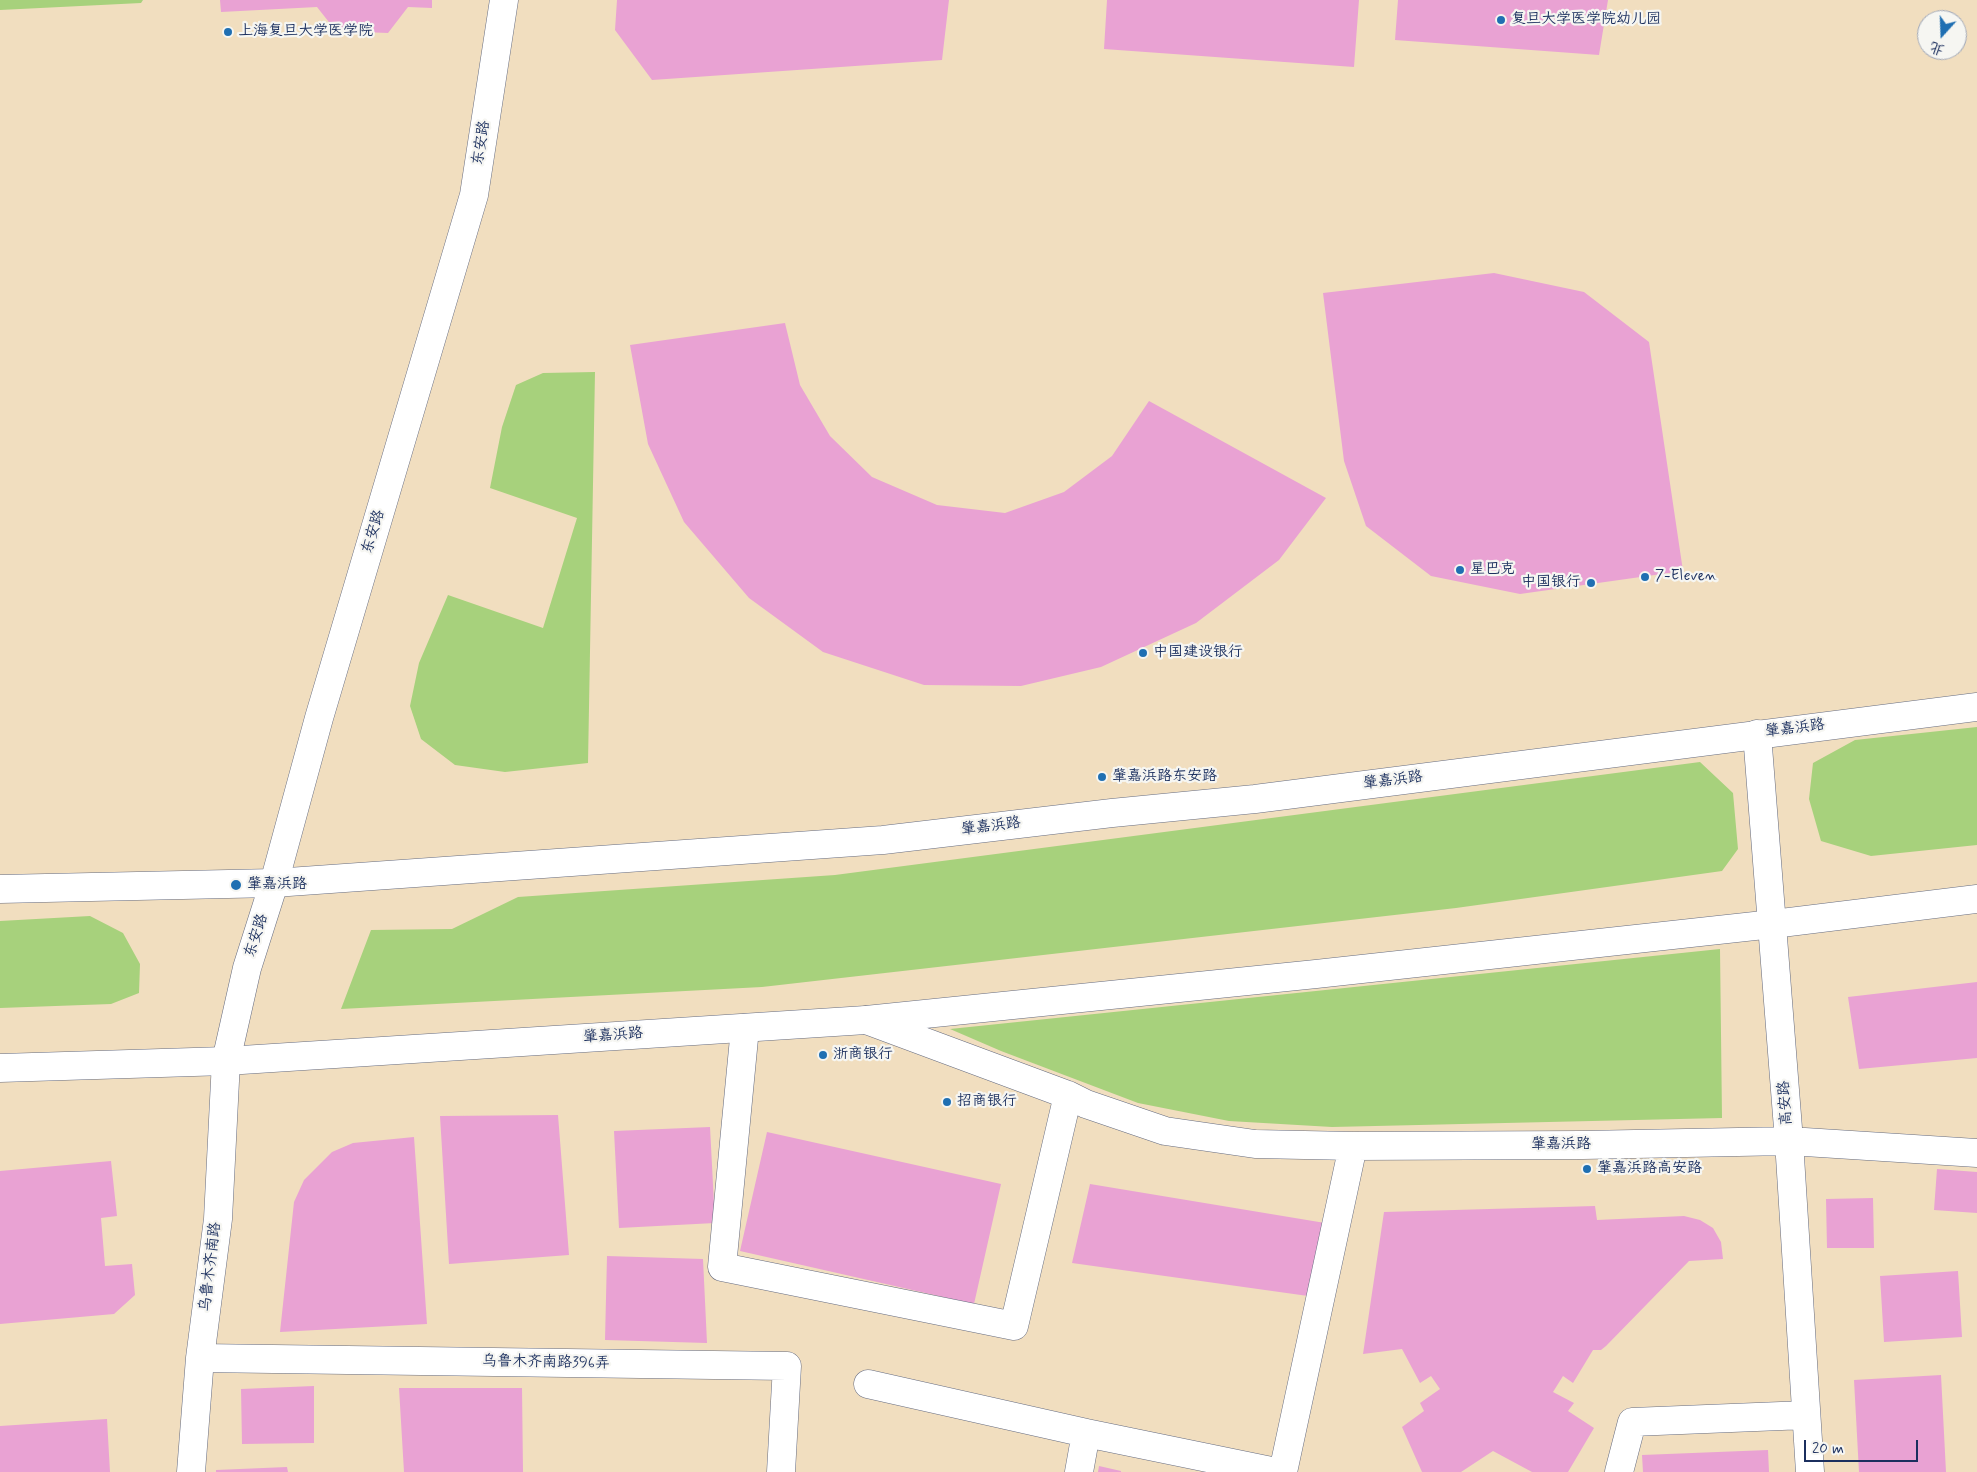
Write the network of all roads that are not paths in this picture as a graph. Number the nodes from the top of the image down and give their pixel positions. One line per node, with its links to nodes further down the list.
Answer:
1 (504, 0): 4 (main road, 东安路)
2 (1977, 707): 3 (main road, 肇嘉浜路)
3 (1756, 734): 4 (main road, 肇嘉浜路); 7 (main road, 高安路)
4 (274, 883): 5 (main road, 肇嘉浜路); 10 (main road, 东安路)
5 (0, 889)
6 (1977, 899): 7 (main road, 肇嘉浜路)
7 (1773, 924): 8 (main road, 肇嘉浜路); 13 (main road, 高安路)
8 (866, 1020): 9 (main road, 肇嘉浜路); 12 (main road, 肇嘉浜路)
9 (745, 1028): 10 (main road, 肇嘉浜路); 12 (main road)
10 (226, 1061): 11 (main road, 肇嘉浜路); 16 (main road, 乌鲁木齐南路)
11 (0, 1068)
12 (1068, 1095): 14 (main road, 肇嘉浜路)
13 (1789, 1141): 14 (main road, 肇嘉浜路); 15 (main road, 肇嘉浜路); 18 (main road, 高安路)
14 (1353, 1146): 24 (main road)
15 (1977, 1153)
16 (200, 1358): 20 (main road, 乌鲁木齐南路); 21 (main road, 乌鲁木齐南路396弄)
17 (868, 1384): 19 (main road)
18 (1806, 1415): 25 (main road); 26 (main road, 高安路)
19 (1086, 1433): 22 (main road); 23 (main road)
20 (190, 1472)
21 (781, 1472)
22 (1079, 1472)
23 (1276, 1472)
24 (1283, 1472)
25 (1619, 1472)
26 (1810, 1472)

